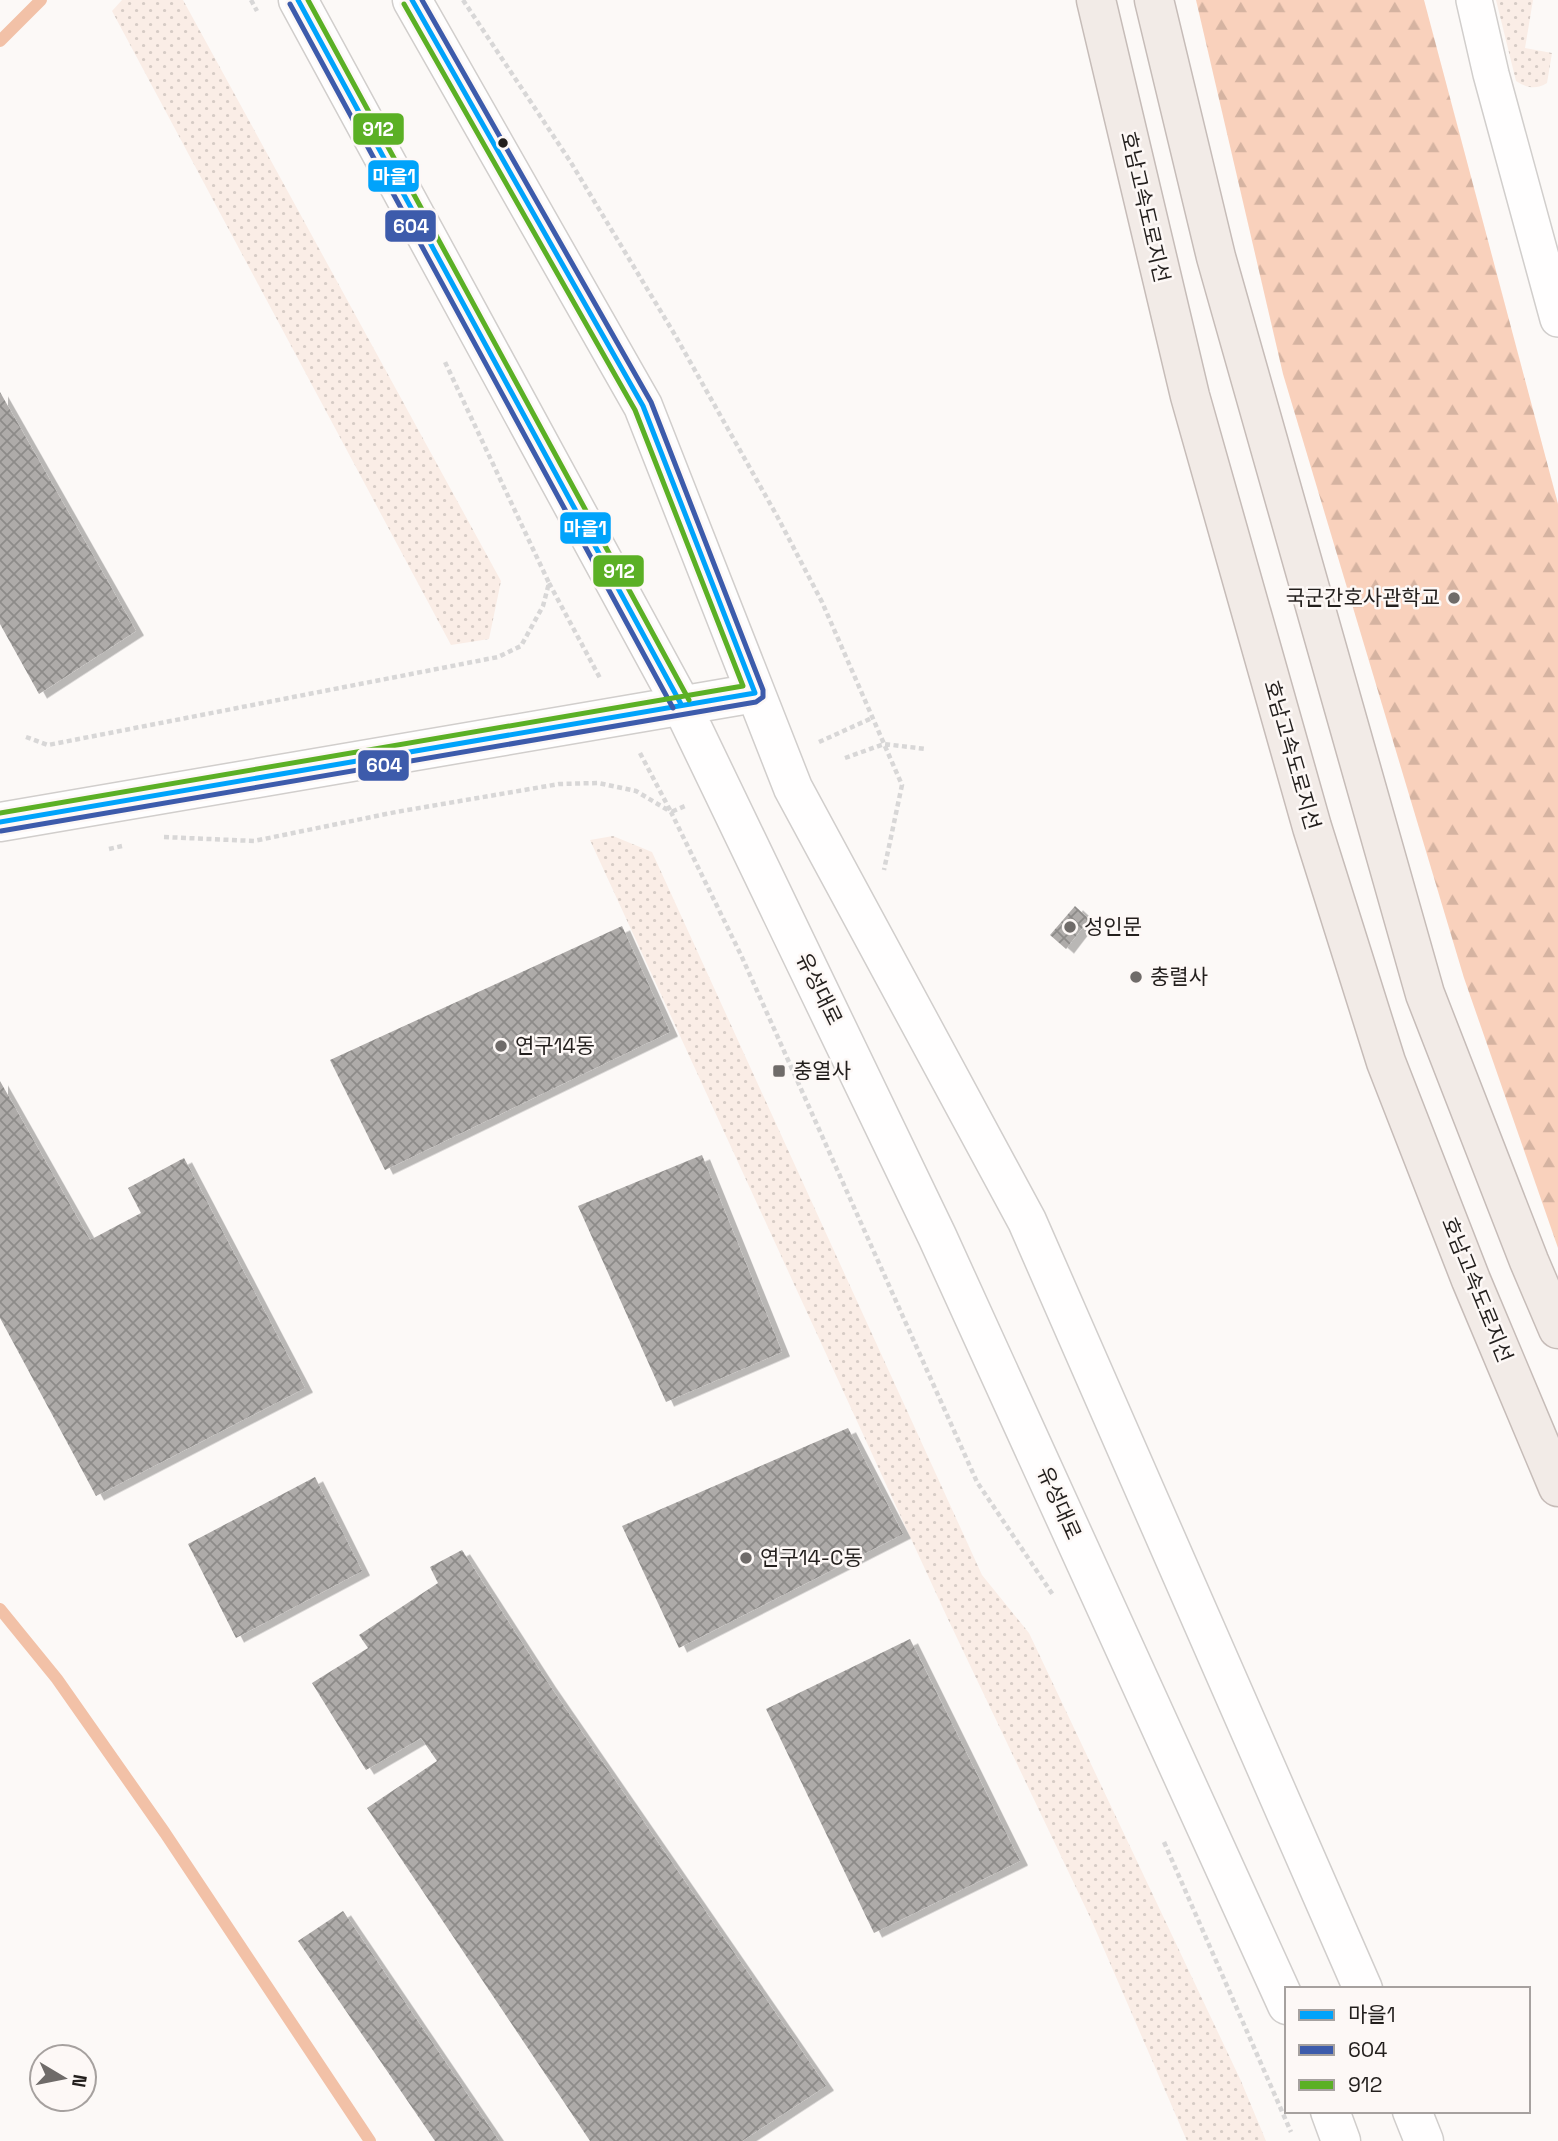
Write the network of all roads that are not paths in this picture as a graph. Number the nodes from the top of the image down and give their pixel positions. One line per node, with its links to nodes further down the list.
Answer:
1 (298, 0): 8 (main road, 유성대로)
2 (412, 0): 7 (main road)
3 (1096, 0): 11 (highway, 호남고속도로지선)
4 (1154, 0): 10 (highway)
5 (1474, 0): 6 (street)
6 (1558, 319)
7 (755, 693): 8 (main road); 12 (main road)
8 (681, 704): 9 (main road); 13 (main road, 유성대로)
9 (0, 822)
10 (1558, 1329)
11 (1558, 1487)
12 (1362, 1987)
13 (1285, 2001)
14 (1331, 2113): 16 (main road)
15 (1413, 2113): 17 (main road)
16 (1341, 2141)
17 (1424, 2141)

